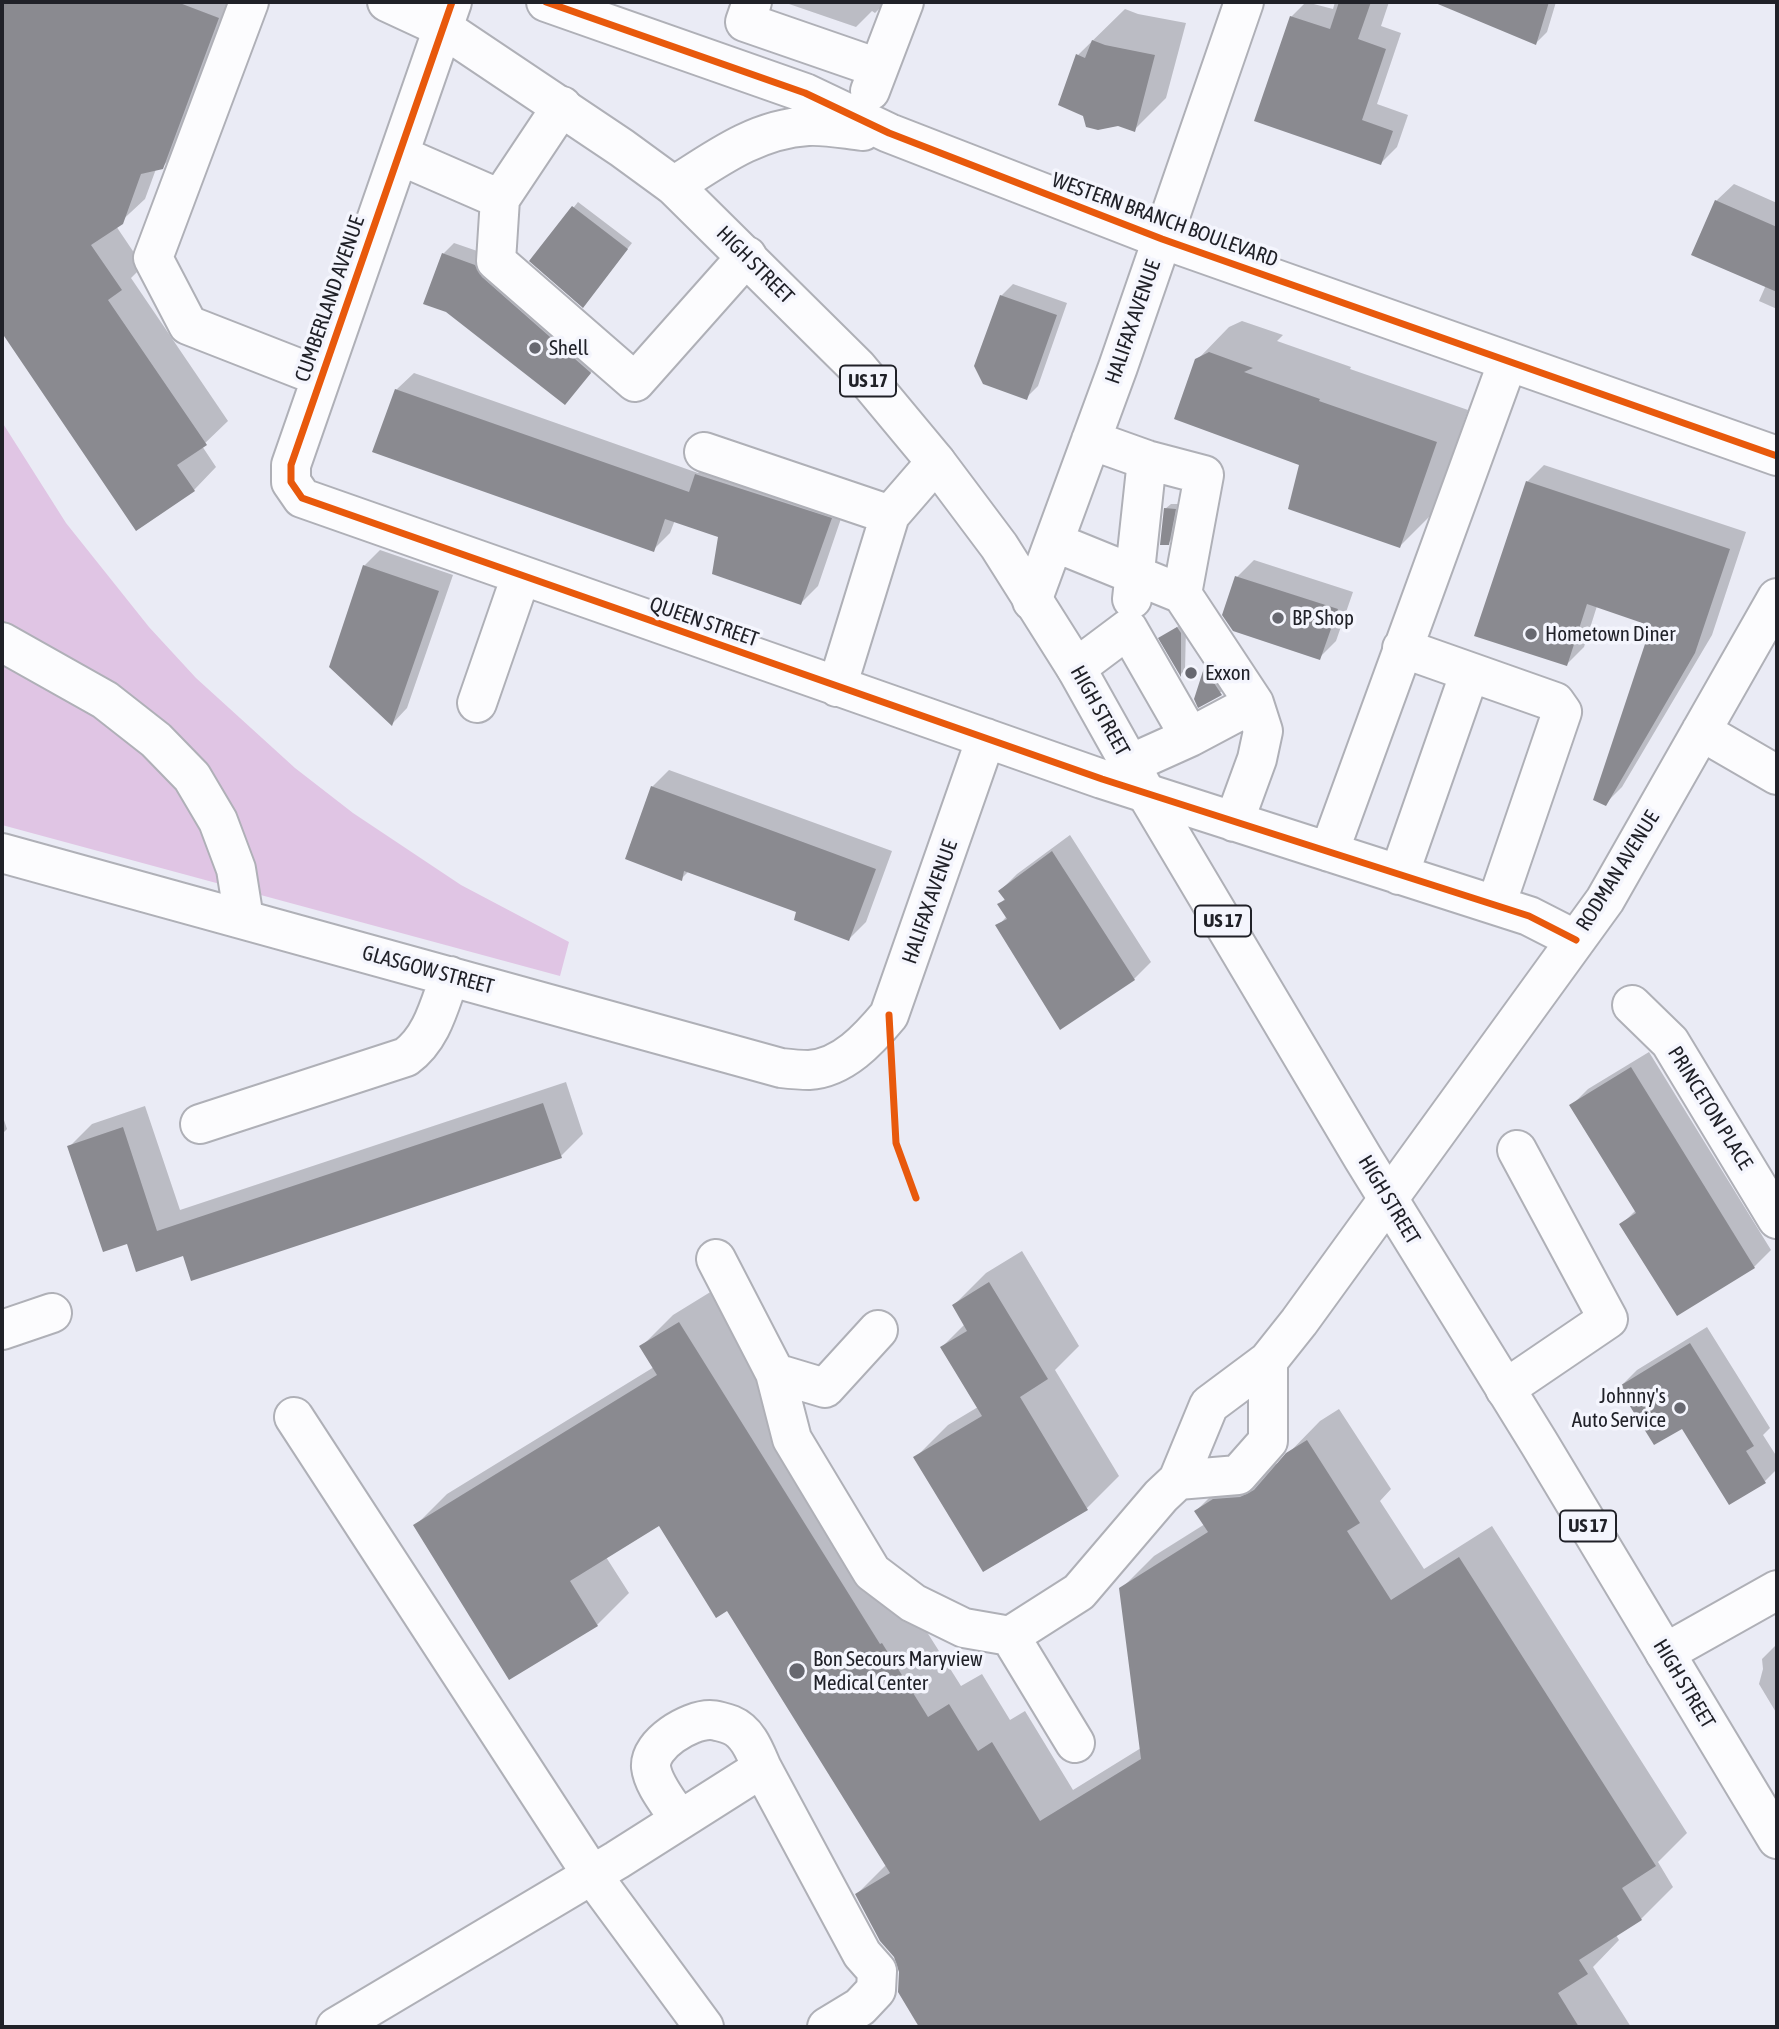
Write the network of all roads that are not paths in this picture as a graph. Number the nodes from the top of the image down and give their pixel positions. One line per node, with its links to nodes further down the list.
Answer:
1 (249, 2): 18 (street)
2 (387, 2): 7 (street, HIGH STREET / US 17)
3 (546, 2): 8 (street, WESTERN BRANCH BOULEVARD)
4 (904, 2): 9 (street)
5 (1244, 2): 15 (street, HALIFAX AVENUE)
6 (748, 12): 8 (street); 9 (street)
7 (448, 15): 10 (street, HIGH STREET / US 17); 12 (street, CUMBERLAND AVENUE)
8 (730, 66): 11 (street, WESTERN BRANCH BOULEVARD)
9 (878, 68): 11 (street)
10 (562, 106): 13 (street, HIGH STREET / US 17); 14 (street)
11 (874, 126): 13 (street); 15 (street, WESTERN BRANCH BOULEVARD)
12 (399, 155): 14 (street); 18 (street, CUMBERLAND AVENUE)
13 (674, 186): 16 (street, HIGH STREET / US 17)
14 (500, 199): 16 (street)
15 (1162, 239): 17 (street, WESTERN BRANCH BOULEVARD); 19 (street, HALIFAX AVENUE)
16 (747, 256): 23 (street, HIGH STREET / US 17)
17 (1508, 361): 21 (street, WESTERN BRANCH BOULEVARD); 34 (street)
18 (321, 377): 25 (street, CUMBERLAND AVENUE)
19 (1091, 440): 22 (street); 26 (street, HALIFAX AVENUE)
20 (704, 452): 24 (street)
21 (1777, 456)
22 (1147, 460): 28 (street); 29 (street)
23 (936, 461): 24 (street); 31 (street, HIGH STREET / US 17)
24 (890, 515): 37 (street)
25 (411, 537): 27 (street, QUEEN STREET)
26 (1054, 542): 28 (street); 31 (street, HALIFAX AVENUE)
27 (521, 576): 37 (street, QUEEN STREET); 39 (street)
28 (1135, 576): 29 (street); 32 (street)
29 (1182, 594): 38 (street)
30 (1777, 598): 40 (street, RODMAN AVENUE)
31 (1032, 601): 35 (street, HIGH STREET / US 17)
32 (1129, 629): 35 (street); 41 (street)
33 (2, 642): 50 (street)
34 (1402, 648): 36 (street); 46 (street)
35 (1076, 668): 44 (street, HIGH STREET / US 17)
36 (1469, 672): 48 (street); 49 (street)
37 (837, 687): 42 (street, QUEEN STREET)
38 (1254, 703): 41 (street); 45 (street)
39 (477, 704)
40 (1701, 731): 43 (street); 51 (street, RODMAN AVENUE)
41 (1190, 737): 44 (street)
42 (986, 738): 44 (street, QUEEN STREET); 54 (street, HALIFAX AVENUE)
43 (1777, 775)
44 (1138, 778): 45 (street, QUEEN STREET); 57 (street, HIGH STREET / US 17)
45 (1234, 822): 46 (street, QUEEN STREET)
46 (1329, 852): 48 (street, QUEEN STREET)
47 (2, 853): 50 (street, GLASGOW STREET)
48 (1399, 875): 49 (street, QUEEN STREET)
49 (1496, 905): 51 (street, QUEEN STREET)
50 (244, 919): 52 (street, GLASGOW STREET)
51 (1576, 940): 57 (street, RODMAN AVENUE)
52 (450, 976): 54 (street, GLASGOW STREET); 55 (street)
53 (1632, 1005): 58 (street, PRINCETON PLACE)
54 (852, 1052)
55 (200, 1124)
56 (1517, 1150): 65 (street)
57 (1388, 1199): 63 (street, RODMAN AVENUE); 65 (street, HIGH STREET / US 17)
58 (1777, 1219)
59 (716, 1259): 64 (street)
60 (52, 1314): 61 (street)
61 (2, 1330)
62 (878, 1330): 64 (street)
63 (1268, 1361): 67 (street, RODMAN AVENUE); 67 (street)
64 (775, 1373): 69 (street)
65 (1505, 1389): 70 (street, HIGH STREET / US 17)
66 (294, 1417): 75 (street)
67 (1178, 1480): 69 (street)
68 (1777, 1590): 70 (street)
69 (1010, 1636): 71 (street)
70 (1665, 1653): 74 (street, HIGH STREET / US 17)
71 (1076, 1743)
72 (762, 1768): 73 (street); 73 (street); 78 (street)
73 (679, 1819): 75 (street)
74 (1777, 1839)
75 (592, 1875): 76 (street); 77 (street)
76 (336, 2027)
77 (704, 2027)
78 (827, 2027)

